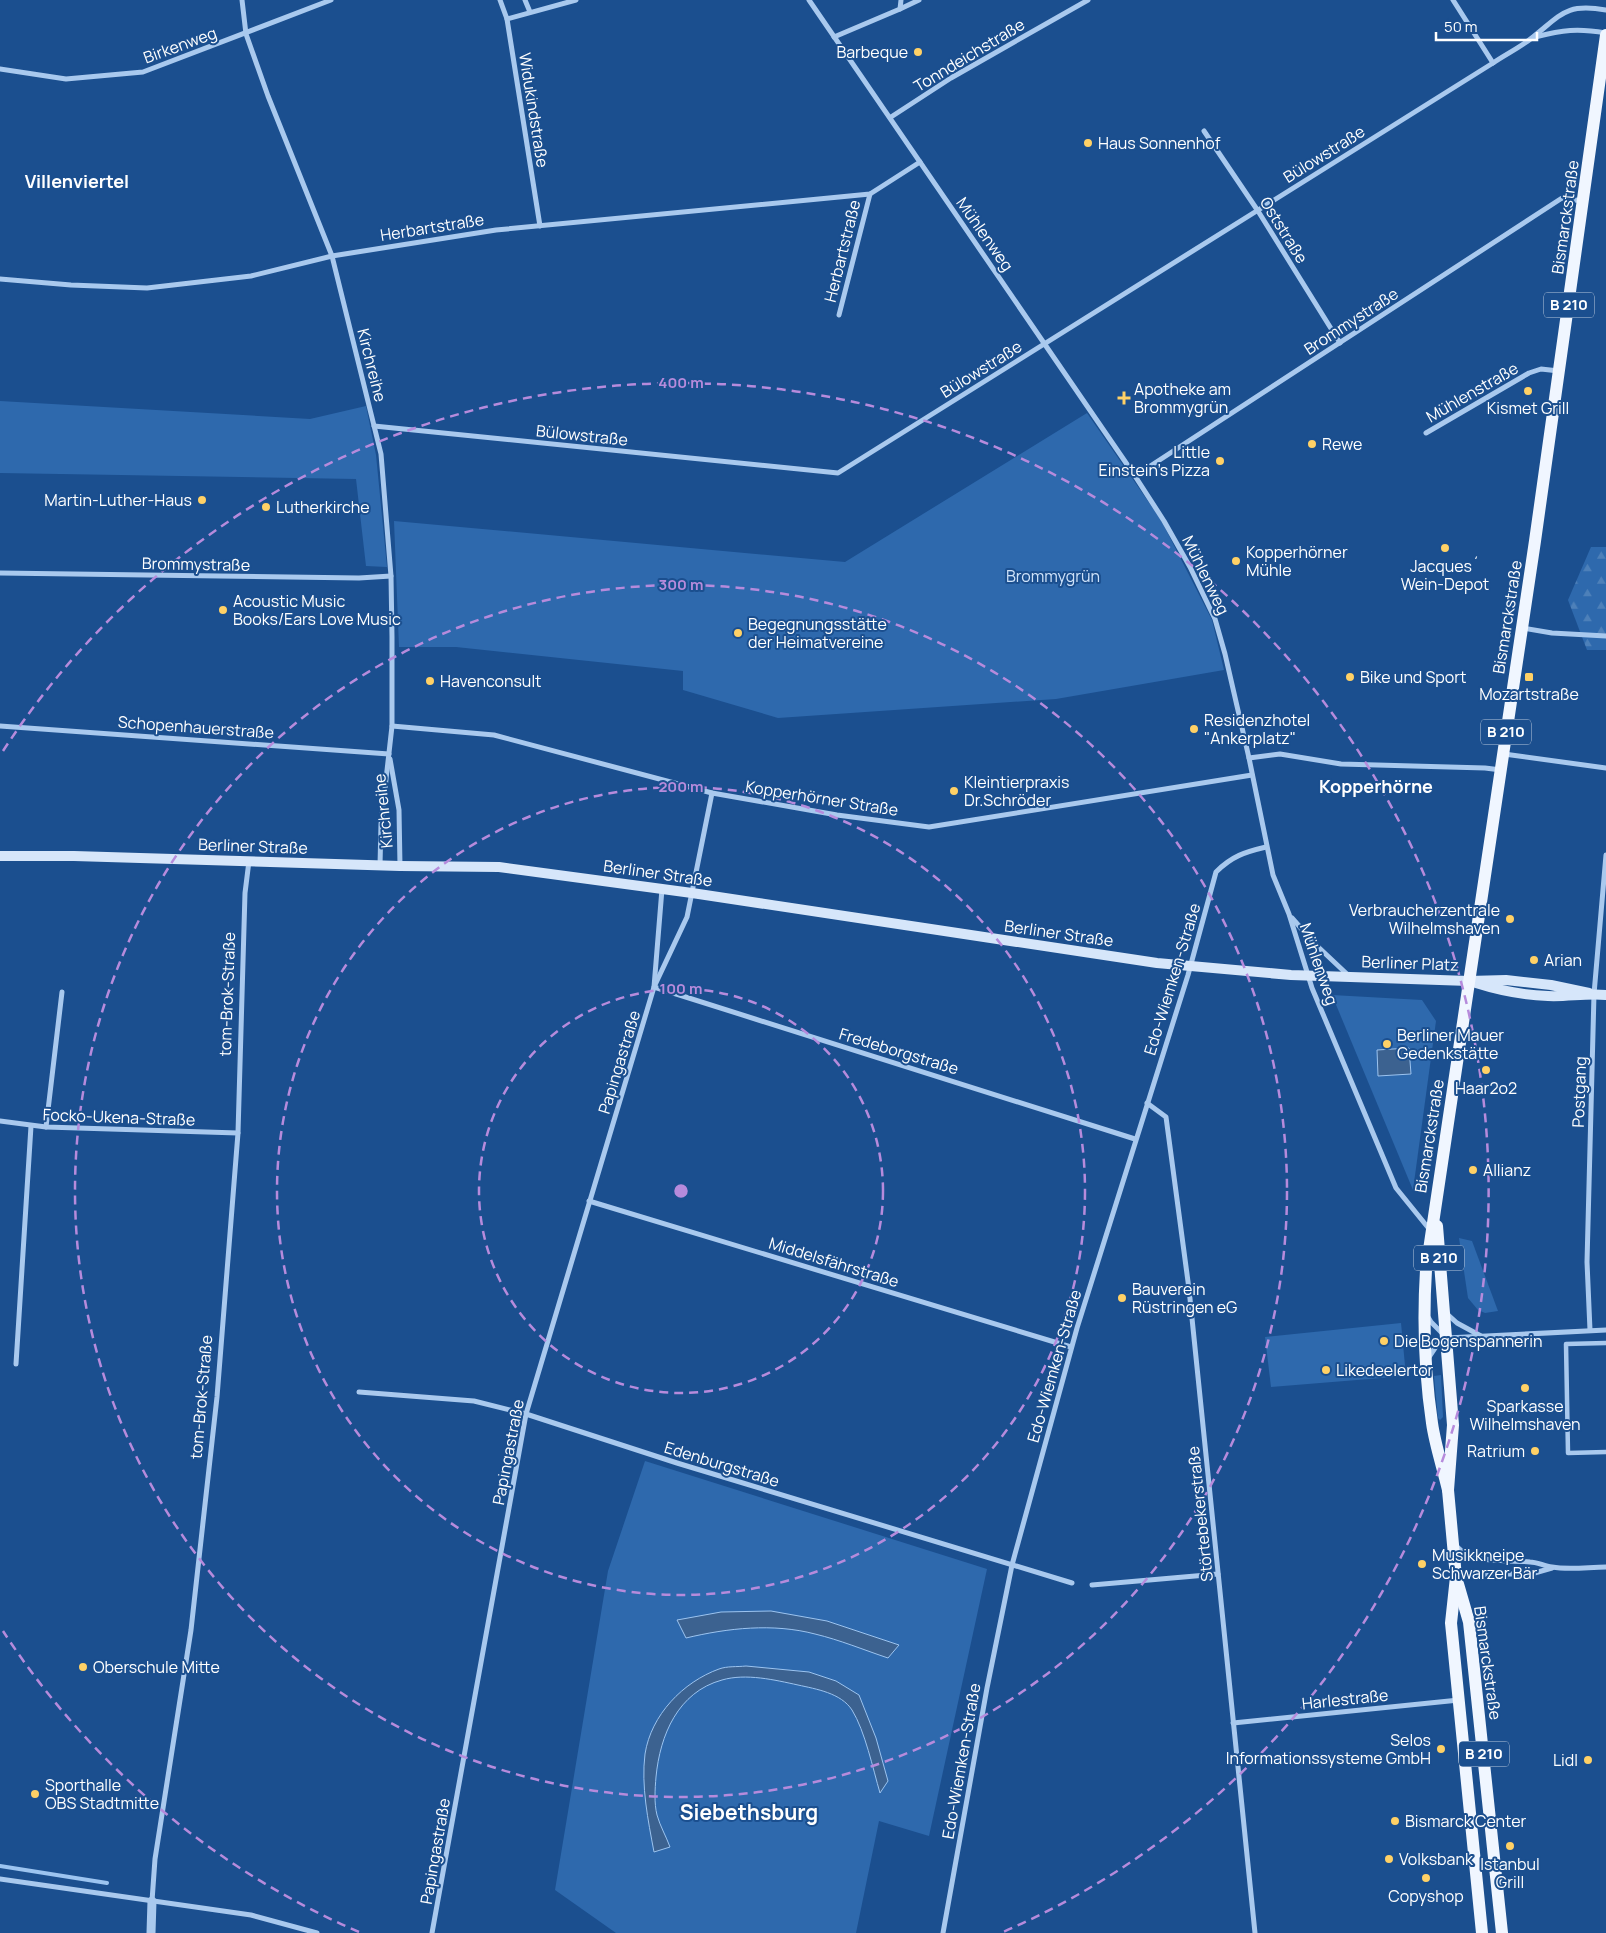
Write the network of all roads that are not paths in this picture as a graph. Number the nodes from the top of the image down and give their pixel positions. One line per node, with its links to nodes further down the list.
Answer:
1 (242, 0): 15 (street, Kirchreihe)
2 (331, 0): 15 (street, Birkenweg)
3 (500, 0): 14 (street, Widukindstraße)
4 (525, 0): 13 (street)
5 (576, 0): 13 (street)
6 (810, 0): 17 (street, Mühlenweg)
7 (900, 0): 11 (street)
8 (919, 0): 11 (street)
9 (1088, 0): 22 (street, Tonndeichstraße)
10 (1453, 0): 19 (street)
11 (900, 9): 17 (street)
12 (1606, 10): 18 (street, Bülowstraße)
13 (530, 12): 14 (street)
14 (507, 19): 28 (street, Widukindstraße)
15 (246, 34): 20 (street, Birkenweg); 29 (street, Kirchreihe)
16 (1606, 34): 18 (street, Bülowstraße); 21 (main road, Bismarckstraße / B 210)
17 (834, 37): 22 (street, Mühlenweg)
18 (1532, 38): 19 (street, Bülowstraße)
19 (1493, 63): 27 (street, Bülowstraße)
20 (0, 69)
21 (1602, 100): 26 (main road, Bismarckstraße / B 210)
22 (891, 117): 24 (street, Mühlenweg)
23 (1204, 131): 27 (street, Oststraße)
24 (920, 162): 25 (street, Herbartstraße); 33 (street, Mühlenweg)
25 (870, 194): 28 (street, Herbartstraße); 31 (street, Herbartstraße)
26 (1584, 201): 32 (street, Brommystraße); 34 (main road, Bismarckstraße / B 210)
27 (1258, 211): 32 (street, Oststraße); 33 (street, Bülowstraße)
28 (540, 226): 29 (street, Herbartstraße)
29 (332, 256): 30 (street, Herbartstraße); 35 (street, Kirchreihe)
30 (0, 279)
31 (839, 315)
32 (1340, 343): 37 (street, Brommystraße)
33 (1045, 344): 35 (street, Bülowstraße); 37 (street, Mühlenweg)
34 (1559, 371): 36 (street, Mühlenstraße); 40 (main road, Bismarckstraße / B 210)
35 (374, 426): 39 (street, Kirchreihe)
36 (1426, 433)
37 (1135, 476): 46 (street, Mühlenweg)
38 (0, 574): 39 (street, Brommystraße)
39 (391, 576): 43 (street, Kirchreihe)
40 (1521, 628): 41 (street); 45 (main road, Bismarckstraße / B 210)
41 (1606, 636)
42 (0, 726): 44 (street, Schopenhauerstraße)
43 (392, 726): 44 (street, Kirchreihe); 50 (street, Kopperhörner Straße)
44 (390, 754): 55 (street, Kirchreihe); 56 (street, Kirchreihe)
45 (1504, 754): 47 (street); 48 (main road, Bismarckstraße / B 210)
46 (1249, 758): 48 (street); 49 (street, Mühlenweg)
47 (1606, 768)
48 (1501, 770): 63 (main road, Bismarckstraße / B 210)
49 (1252, 775): 50 (street, Kopperhörner Straße); 51 (street, Mühlenweg)
50 (712, 793): 58 (street, Papingastraße)
51 (1266, 847): 59 (street, Mühlenweg); 60 (street, Edo-Wiemken-Straße)
52 (1606, 855): 66 (street, Postgang)
53 (0, 856): 54 (main road, Berliner Straße)
54 (249, 861): 55 (main road, Berliner Straße); 72 (street, tom-Brok-Straße)
55 (380, 865): 56 (main road, Berliner Straße)
56 (400, 866): 57 (main road, Berliner Straße)
57 (662, 889): 58 (main road, Berliner Straße); 64 (street, Papingastraße)
58 (692, 893): 60 (main road, Berliner Straße); 64 (street, Papingastraße)
59 (1289, 914): 61 (street, Mühlenweg); 62 (street, Berliner Platz)
60 (1190, 966): 61 (main road, Berliner Straße); 68 (street, Edo-Wiemken-Straße)
61 (1308, 976): 62 (main road, Berliner Platz); 76 (street, Mühlenweg)
62 (1350, 976): 63 (main road, Berliner Platz)
63 (1469, 981): 66 (main road, Berliner Platz); 75 (main road, Bismarckstraße / B 210)
64 (654, 988): 73 (street, Fredeborgstraße); 74 (street, Papingastraße)
65 (62, 992): 71 (street)
66 (1591, 994): 67 (main road, Berliner Platz); 79 (street, Postgang)
67 (1606, 995)
68 (1147, 1103): 73 (street, Edo-Wiemken-Straße); 95 (street, Störtebekerstraße)
69 (0, 1121): 70 (street, Focko-Ukena-Straße)
70 (31, 1126): 71 (street, Focko-Ukena-Straße); 86 (street)
71 (46, 1127): 72 (street, Focko-Ukena-Straße)
72 (238, 1133): 102 (street, tom-Brok-Straße)
73 (1135, 1139): 84 (street, Edo-Wiemken-Straße)
74 (589, 1201): 84 (street, Middelsfährstraße); 88 (street, Papingastraße)
75 (1435, 1204): 76 (main road, Bismarckstraße / B 210); 78 (main road, Bismarckstraße / B 210)
76 (1431, 1230): 77 (main road, Bismarckstraße / B 210)
77 (1425, 1310): 82 (street); 85 (main road, Bismarckstraße / B 210)
78 (1444, 1311): 81 (street); 82 (main road, Bismarckstraße / B 210)
79 (1590, 1330): 80 (street); 81 (street)
80 (1606, 1330)
81 (1481, 1336): 82 (street)
82 (1447, 1338): 85 (street); 90 (main road, Bismarckstraße / B 210)
83 (1606, 1343): 89 (street)
84 (1071, 1347): 92 (street, Edo-Wiemken-Straße)
85 (1427, 1363): 90 (main road, Bismarckstraße / B 210)
86 (16, 1364)
87 (359, 1392): 88 (street, Edenburgstraße)
88 (526, 1414): 92 (street, Edenburgstraße); 105 (street, Papingastraße)
89 (1606, 1452)
90 (1448, 1490): 91 (main road, Bismarckstraße / B 210)
91 (1452, 1542): 93 (street); 96 (main road, Bismarckstraße / B 210)
92 (1012, 1564): 97 (street, Edenburgstraße); 106 (street, Edo-Wiemken-Straße)
93 (1553, 1567): 94 (street); 96 (street)
94 (1606, 1567)
95 (1218, 1574): 98 (street); 100 (street, Störtebekerstraße)
96 (1456, 1577): 99 (main road, Bismarckstraße / B 210); 109 (main road, Bismarckstraße / B 210)
97 (1072, 1583)
98 (1092, 1584)
99 (1460, 1700): 100 (street, Harlestraße); 108 (main road, Bismarckstraße / B 210)
100 (1234, 1723): 107 (street, Störtebekerstraße)
101 (0, 1879): 102 (street)
102 (152, 1902): 103 (street, tom-Brok-Straße); 104 (street)
103 (151, 1933)
104 (317, 1933)
105 (432, 1933)
106 (943, 1933)
107 (1255, 1933)
108 (1482, 1933)
109 (1502, 1933)

